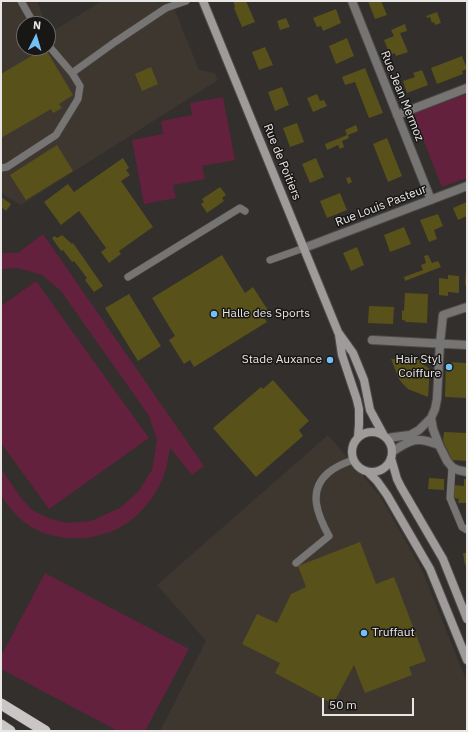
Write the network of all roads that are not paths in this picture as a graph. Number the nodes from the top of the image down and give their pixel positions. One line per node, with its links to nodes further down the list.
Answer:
1 (21, 1): 5 (lane)
2 (186, 1): 7 (lane)
3 (203, 1): 14 (main road, Rue de Poitiers)
4 (352, 1): 9 (street, Rue Jean Mermoz)
5 (29, 16)
6 (56, 54): 7 (lane)
7 (72, 72): 10 (lane)
8 (467, 88): 9 (street)
9 (397, 115): 12 (street, Rue Jean Mermoz)
10 (1, 168)
11 (467, 186): 12 (street, Rue Louis Pasteur)
12 (431, 200): 14 (street, Rue Louis Pasteur)
13 (245, 212): 16 (lane)
14 (304, 248): 15 (lane); 18 (main road, Rue de Poitiers)
15 (270, 260)
16 (128, 277)
17 (467, 307): 20 (street)
18 (338, 332): 23 (main road, Rue de Poitiers); 24 (main road, Rue de Poitiers)
19 (372, 340): 20 (street)
20 (440, 343): 21 (street); 22 (street)
21 (467, 345)
22 (431, 418): 23 (street); 25 (street)
23 (385, 436): 24 (main road); 26 (main road)
24 (358, 437): 27 (main road)
25 (439, 445): 26 (street); 28 (street)
26 (392, 455): 29 (main road); 33 (main road)
27 (353, 460): 29 (main road); 32 (lane)
28 (452, 466): 30 (street); 31 (lane)
29 (368, 472): 34 (main road)
30 (467, 472)
31 (467, 530)
32 (296, 563)
33 (467, 618)
34 (467, 660)
35 (1, 704): 38 (highway)
36 (1, 725): 37 (highway)
37 (10, 731)
38 (45, 731)

